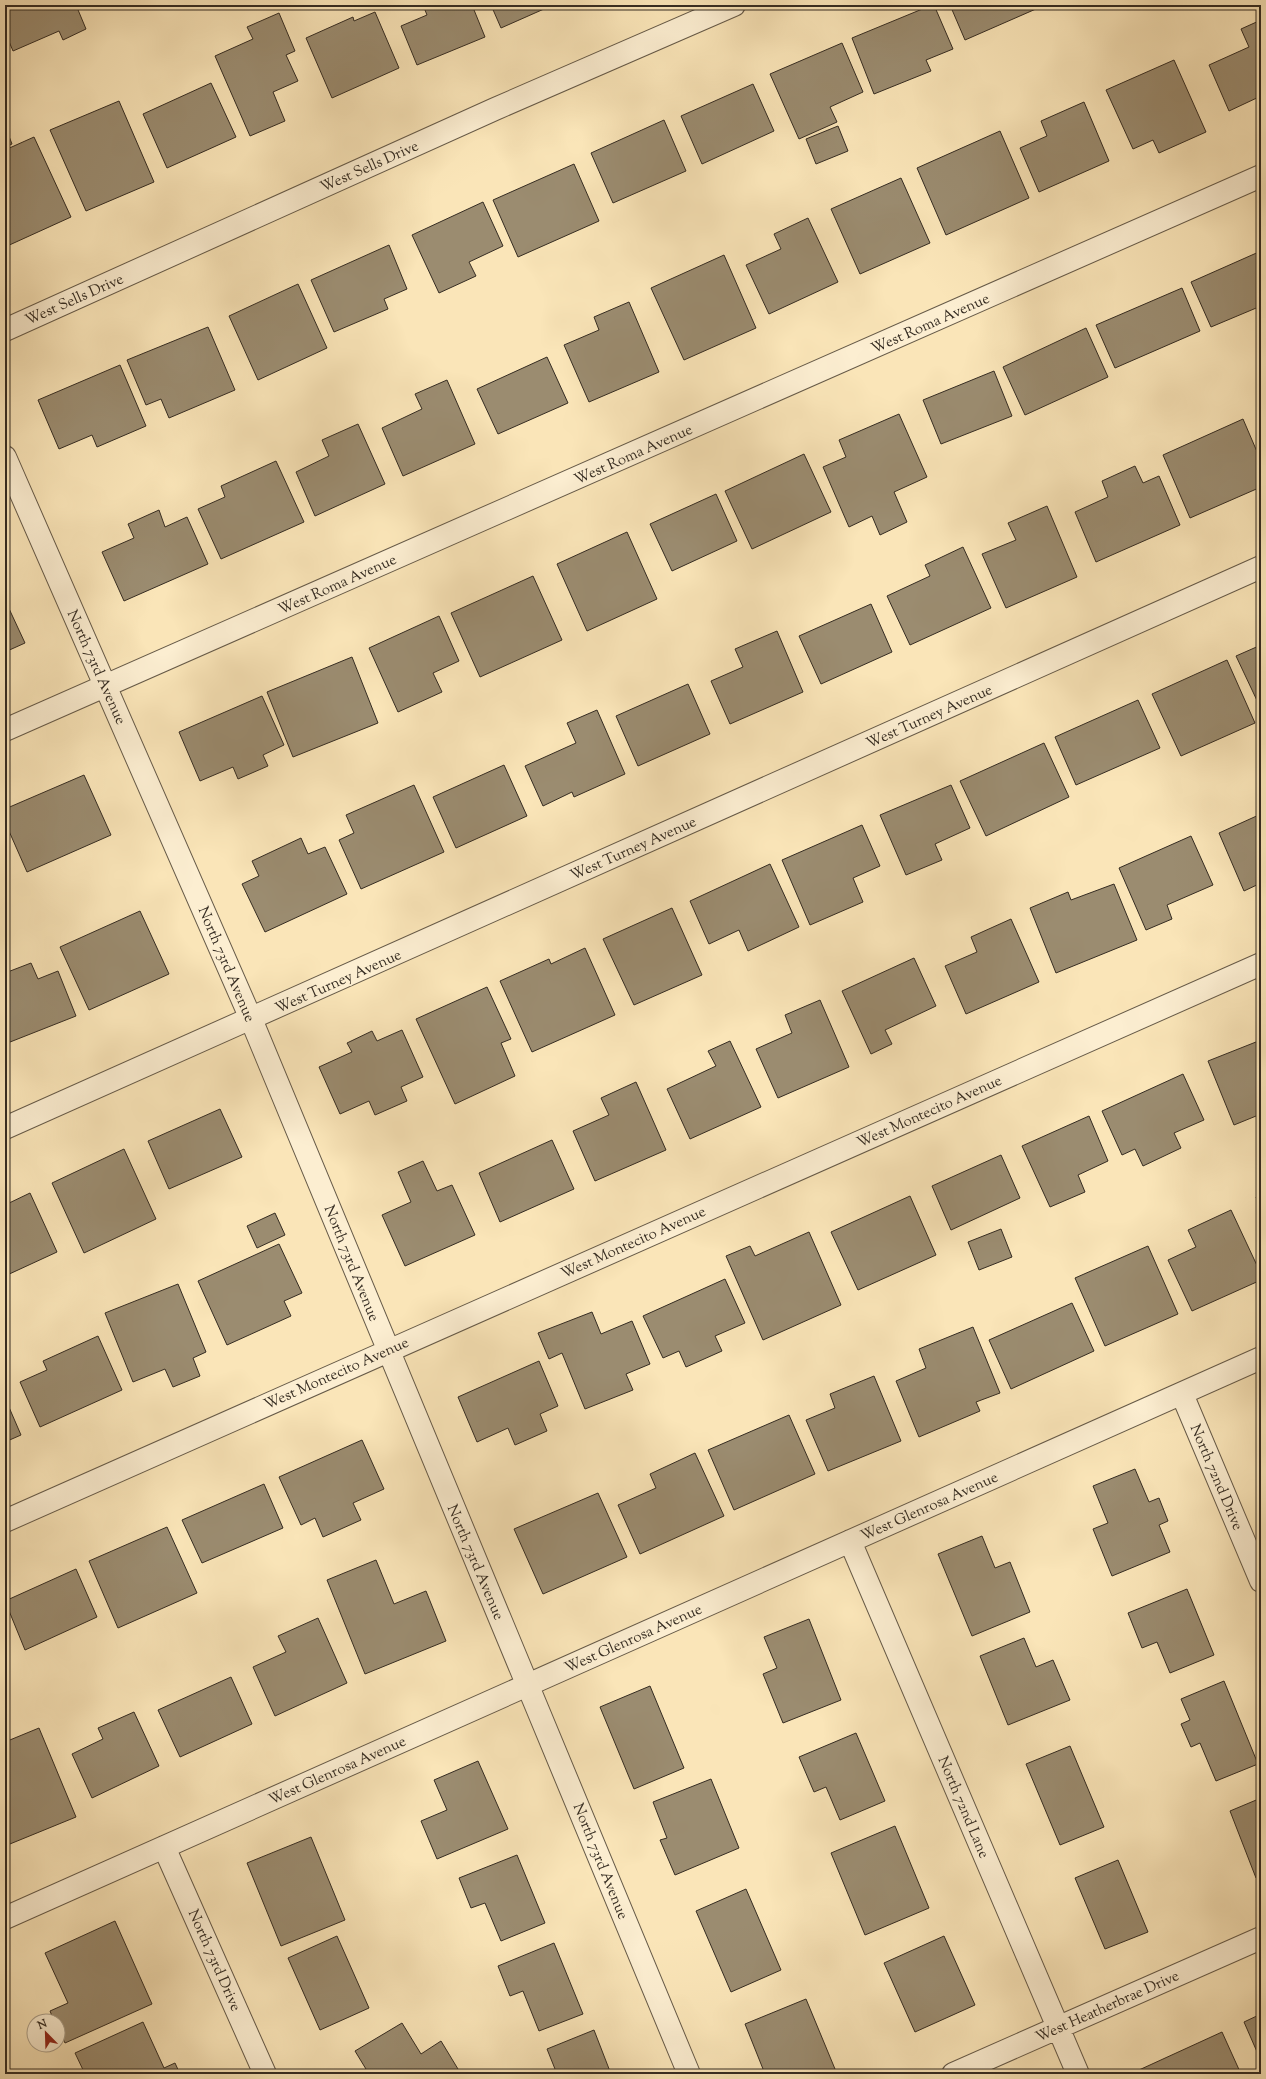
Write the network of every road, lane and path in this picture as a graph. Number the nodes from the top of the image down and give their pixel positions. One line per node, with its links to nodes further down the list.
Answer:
1 (734, 5): 3 (street, West Sells Drive)
2 (1261, 176): 6 (street, West Roma Avenue)
3 (5, 330)
4 (5, 457): 6 (street, North 73rd Avenue)
5 (1261, 567): 9 (street, West Turney Avenue)
6 (106, 686): 7 (street, West Roma Avenue); 9 (street, North 73rd Avenue)
7 (5, 730)
8 (1261, 964): 11 (street, West Montecito Avenue)
9 (251, 1020): 10 (street, West Turney Avenue); 11 (street, North 73rd Avenue)
10 (5, 1128)
11 (388, 1350): 14 (street, West Montecito Avenue); 17 (street, North 73rd Avenue)
12 (1261, 1358): 13 (street, West Glenrosa Avenue)
13 (1182, 1394): 15 (street, West Glenrosa Avenue); 16 (street, North 72nd Drive)
14 (5, 1521)
15 (850, 1541): 17 (street, West Glenrosa Avenue); 21 (street, North 72nd Lane)
16 (1261, 1581)
17 (528, 1685): 18 (street, West Glenrosa Avenue); 23 (street, North 73rd Avenue)
18 (164, 1847): 19 (street, West Glenrosa Avenue); 22 (street, North 73rd Drive)
19 (5, 1918)
20 (1261, 1938): 21 (street, West Heatherbrae Drive)
21 (1058, 2028): 24 (street, West Heatherbrae Drive); 25 (street, North 72nd Lane)
22 (265, 2074)
23 (689, 2074)
24 (953, 2074)
25 (1078, 2074)

